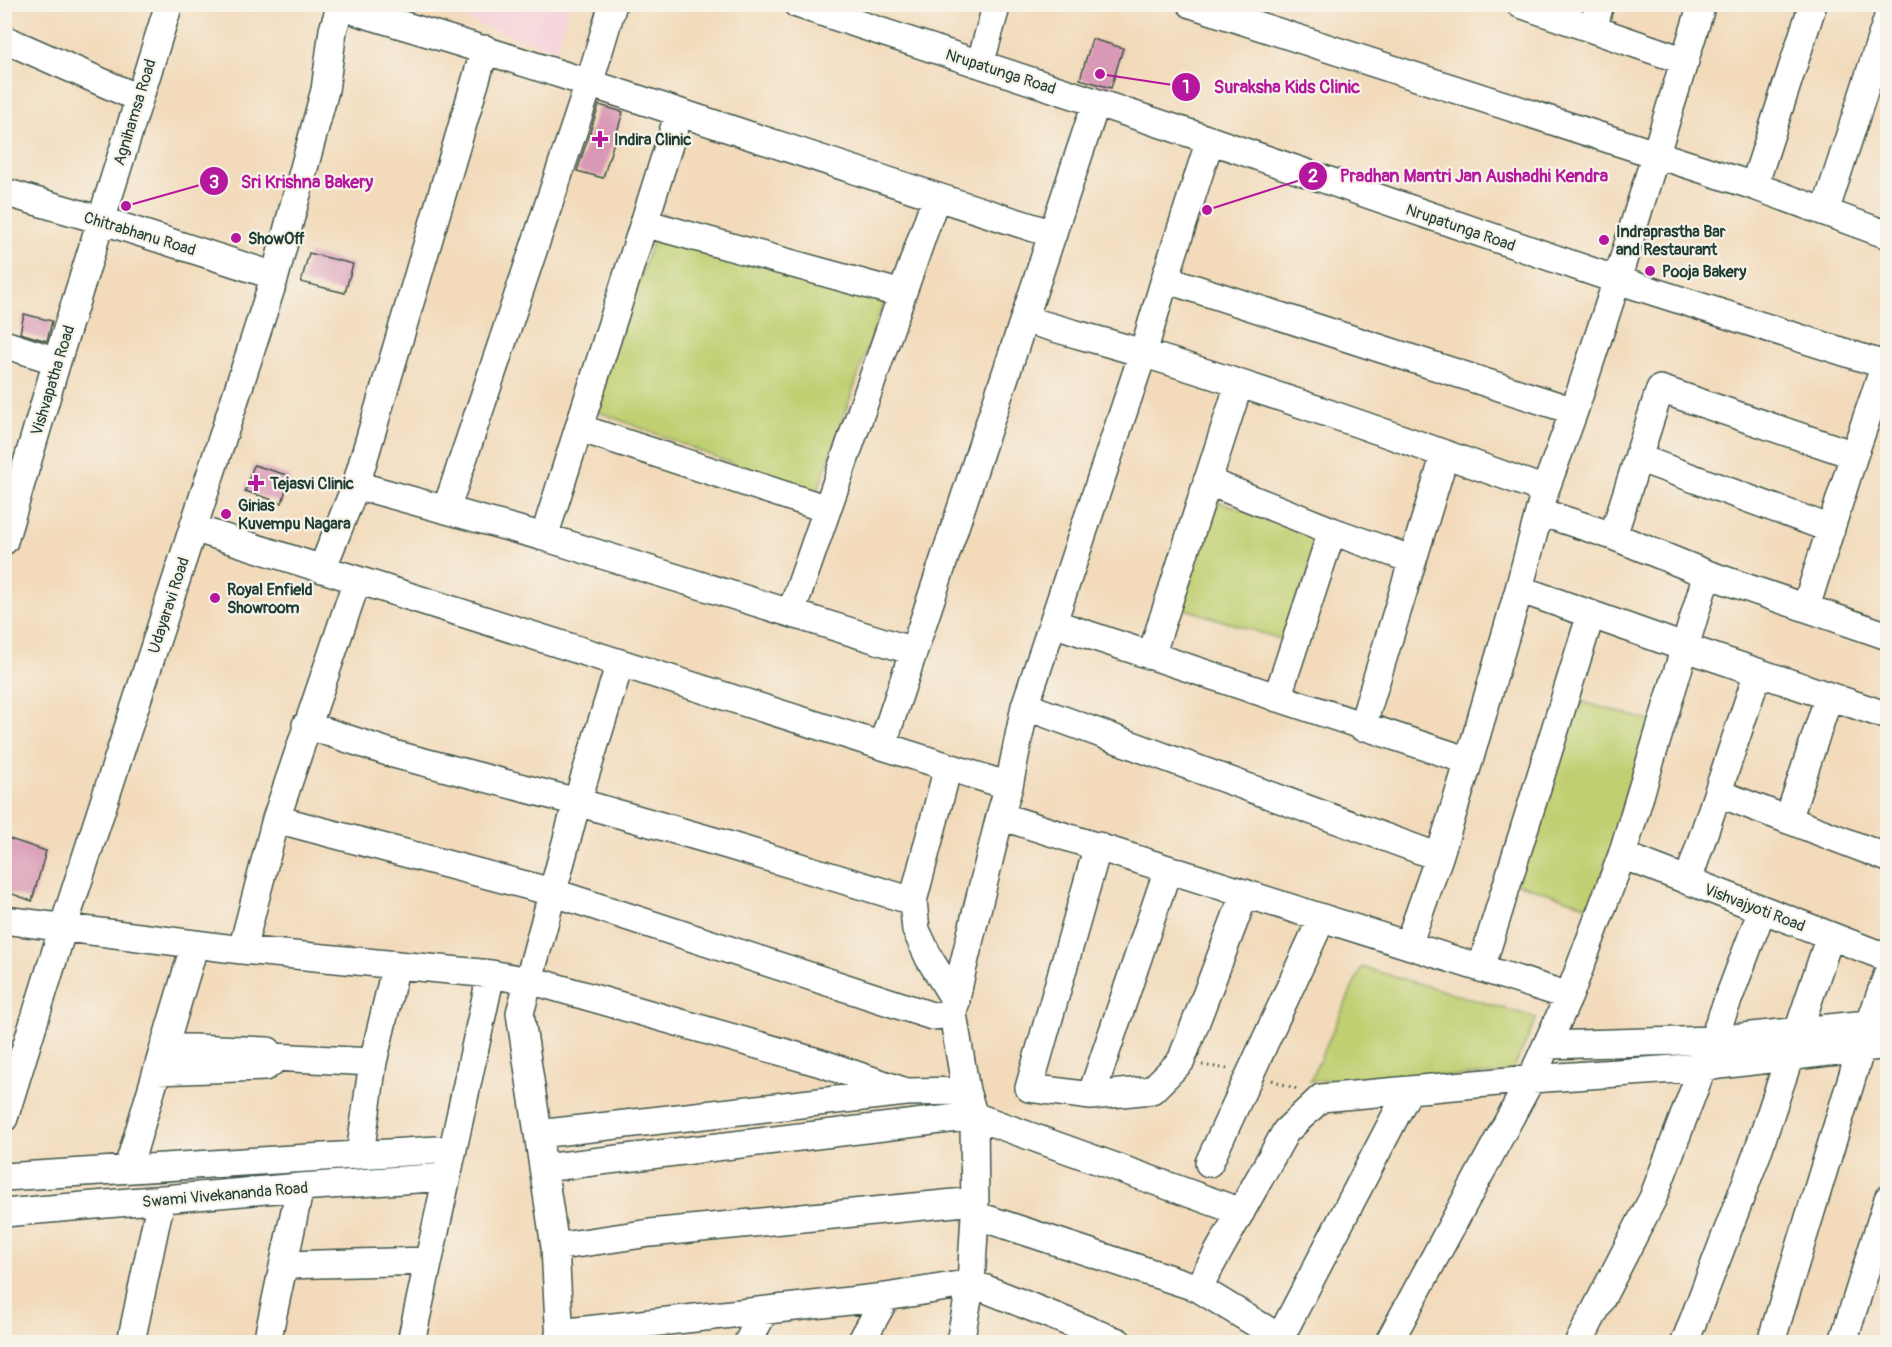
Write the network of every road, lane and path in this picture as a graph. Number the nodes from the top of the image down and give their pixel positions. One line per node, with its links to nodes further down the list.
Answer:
1 (169, 4): 17 (street, Agnihamsa Road)
2 (613, 4): 16 (street)
3 (797, 4): 15 (street, Nrupatunga Road)
4 (997, 4): 15 (street)
5 (1191, 4): 21 (street)
6 (1520, 4): 10 (street)
7 (1702, 4): 14 (street)
8 (1813, 4): 22 (street)
9 (353, 7): 13 (street); 30 (street, Udayaravi Road)
10 (1596, 17): 14 (street)
11 (1887, 17): 25 (street)
12 (4, 39): 17 (street)
13 (485, 49): 16 (street); 46 (street)
14 (1685, 61): 21 (street)
15 (980, 64): 18 (street, Nrupatunga Road)
16 (589, 84): 19 (street); 49 (street)
17 (138, 98): 26 (street, Agnihamsa Road)
18 (1096, 103): 20 (street, Nrupatunga Road); 28 (street)
19 (679, 113): 24 (street); 27 (street)
20 (1210, 140): 31 (street); 32 (street, Nrupatunga Road)
21 (1655, 154): 22 (street); 32 (street)
22 (1754, 186): 25 (street)
23 (4, 192): 26 (street, Chitrabhanu Road)
24 (936, 197): 28 (street); 33 (street)
25 (1825, 212): 29 (street)
26 (101, 220): 30 (street, Chitrabhanu Road); 37 (street, Vishvapatha Road)
27 (644, 223): 33 (street); 41 (street)
28 (1053, 234): 34 (street)
29 (1887, 235)
30 (275, 276): 50 (street, Udayaravi Road)
31 (1164, 279): 36 (street); 40 (street)
32 (1617, 280): 38 (street, Nrupatunga Road); 40 (street)
33 (902, 294): 48 (street)
34 (1024, 319): 36 (street); 67 (street)
35 (4, 344): 37 (street)
36 (1143, 353): 39 (street); 64 (street)
37 (57, 361): 55 (street, Vishvapatha Road)
38 (1886, 365): 43 (street)
39 (1239, 384): 42 (street); 45 (street)
40 (1574, 411): 47 (street)
41 (579, 428): 48 (street); 54 (street)
42 (1445, 454): 47 (street); 56 (street)
43 (1854, 455): 44 (street); 51 (street)
44 (1638, 458): 51 (street); 53 (street)
45 (1207, 482): 52 (street); 68 (street)
46 (356, 484): 49 (street); 57 (street)
47 (1542, 501): 53 (street); 60 (street)
48 (827, 509): 62 (street)
49 (446, 510): 54 (street)
50 (193, 528): 57 (street); 98 (street, Udayaravi Road)
51 (1831, 529): 61 (street)
52 (1332, 531): 56 (street); 72 (street)
53 (1613, 536): 58 (street)
54 (544, 537): 62 (street)
55 (4, 541)
56 (1413, 560): 76 (street)
57 (322, 569): 59 (street)
58 (1707, 574): 61 (street); 66 (street)
59 (357, 580): 69 (street); 75 (street)
60 (1518, 589): 63 (street); 78 (street)
61 (1806, 607): 65 (street)
62 (791, 613): 67 (street)
63 (1591, 614): 66 (street); 105 (street)
64 (1053, 623): 68 (street); 73 (street)
65 (1887, 636)
66 (1686, 648): 70 (street); 87 (street)
67 (913, 651): 77 (street)
68 (1150, 656): 72 (street)
69 (620, 663): 77 (street); 82 (street)
70 (1758, 672): 71 (street); 81 (street)
71 (1828, 696): 74 (street); 85 (street)
72 (1277, 698): 76 (street)
73 (1025, 706): 80 (street); 88 (street)
74 (1887, 716)
75 (306, 725): 82 (street); 84 (street)
76 (1362, 727): 78 (street)
77 (882, 746): 79 (street)
78 (1469, 761): 88 (street)
79 (948, 767): 80 (street); 94 (street)
80 (1010, 786): 83 (street)
81 (1718, 793): 85 (street); 91 (street)
82 (578, 802): 92 (street); 94 (street)
83 (1000, 816): 86 (street); 110 (street)
84 (276, 819): 92 (street); 102 (street)
85 (1788, 820): 89 (street)
86 (1098, 846): 90 (street); 125 (street)
87 (1622, 855): 91 (street, Vishvajyoti Road); 109 (street)
88 (1439, 857): 101 (street)
89 (1887, 858)
90 (1168, 869): 93 (street); 125 (street)
91 (1688, 881): 95 (street, Vishvajyoti Road)
92 (552, 892): 108 (street); 110 (street)
93 (1245, 893): 96 (street); 117 (street)
94 (913, 901): 110 (street)
95 (1762, 910): 99 (street, Vishvajyoti Road); 113 (street)
96 (1322, 918): 101 (street); 120 (street)
97 (4, 920): 98 (street)
98 (63, 928): 100 (street); 128 (street, Udayaravi Road)
99 (1830, 936): 103 (street, Vishvajyoti Road); 111 (street)
100 (195, 944): 102 (street); 116 (street)
101 (1408, 945): 105 (street)
102 (242, 950): 104 (street)
103 (1887, 958)
104 (396, 965): 107 (street); 118 (street)
105 (1481, 968): 109 (street)
106 (1887, 973): 112 (street)
107 (491, 974): 108 (street); 130 (street)
108 (528, 981): 124 (street); 129 (street)
109 (1569, 996): 114 (street)
110 (954, 1008): 122 (street)
111 (1797, 1031): 112 (street); 113 (street); 115 (street)
112 (1877, 1035): 115 (street); 163 (street)
113 (1713, 1040): 114 (street); 119 (street)
114 (1547, 1045): 121 (street)
115 (1789, 1057): 119 (street); 162 (street)
116 (161, 1059): 118 (street); 133 (street)
117 (1181, 1061): 120 (path); 125 (street)
118 (373, 1062): 131 (street)
119 (1703, 1067): 121 (street); 161 (street)
120 (1252, 1072): 126 (path); 132 (street)
121 (1531, 1079): 123 (street); 160 (street)
122 (966, 1090): 124 (street); 127 (street)
123 (1409, 1090): 126 (street); 152 (street)
124 (906, 1092): 129 (street)
125 (1091, 1096)
126 (1321, 1098): 141 (street)
127 (974, 1116): 134 (street); 140 (street); 141 (street)
128 (4, 1118)
129 (538, 1134): 134 (street)
130 (453, 1149): 131 (street); 136 (street)
131 (360, 1154): 133 (street)
132 (1209, 1163)
133 (128, 1168): 135 (street)
134 (543, 1168): 143 (street)
135 (4, 1177)
136 (446, 1178): 137 (street, Swami Vivekananda Road); 144 (street)
137 (300, 1187): 138 (street, Swami Vivekananda Road); 145 (street)
138 (161, 1199): 142 (street, Swami Vivekananda Road); 153 (street)
139 (1887, 1199): 164 (street)
140 (975, 1208): 143 (street); 146 (street); 147 (street)
141 (1241, 1212): 147 (street)
142 (4, 1213)
143 (555, 1247): 151 (street)
144 (428, 1261): 145 (street); 155 (street)
145 (284, 1265): 154 (street)
146 (971, 1283): 148 (street); 158 (street); 159 (street)
147 (1198, 1288): 152 (street)
148 (886, 1297): 149 (street); 157 (street)
149 (764, 1311): 150 (street); 156 (street)
150 (647, 1332): 151 (street)
151 (559, 1338)
152 (1277, 1340)
153 (131, 1342)
154 (267, 1342)
155 (411, 1342)
156 (748, 1342)
157 (861, 1342)
158 (960, 1342)
159 (1118, 1342)
160 (1389, 1342)
161 (1579, 1342)
162 (1685, 1342)
163 (1770, 1342)
164 (1843, 1342)

